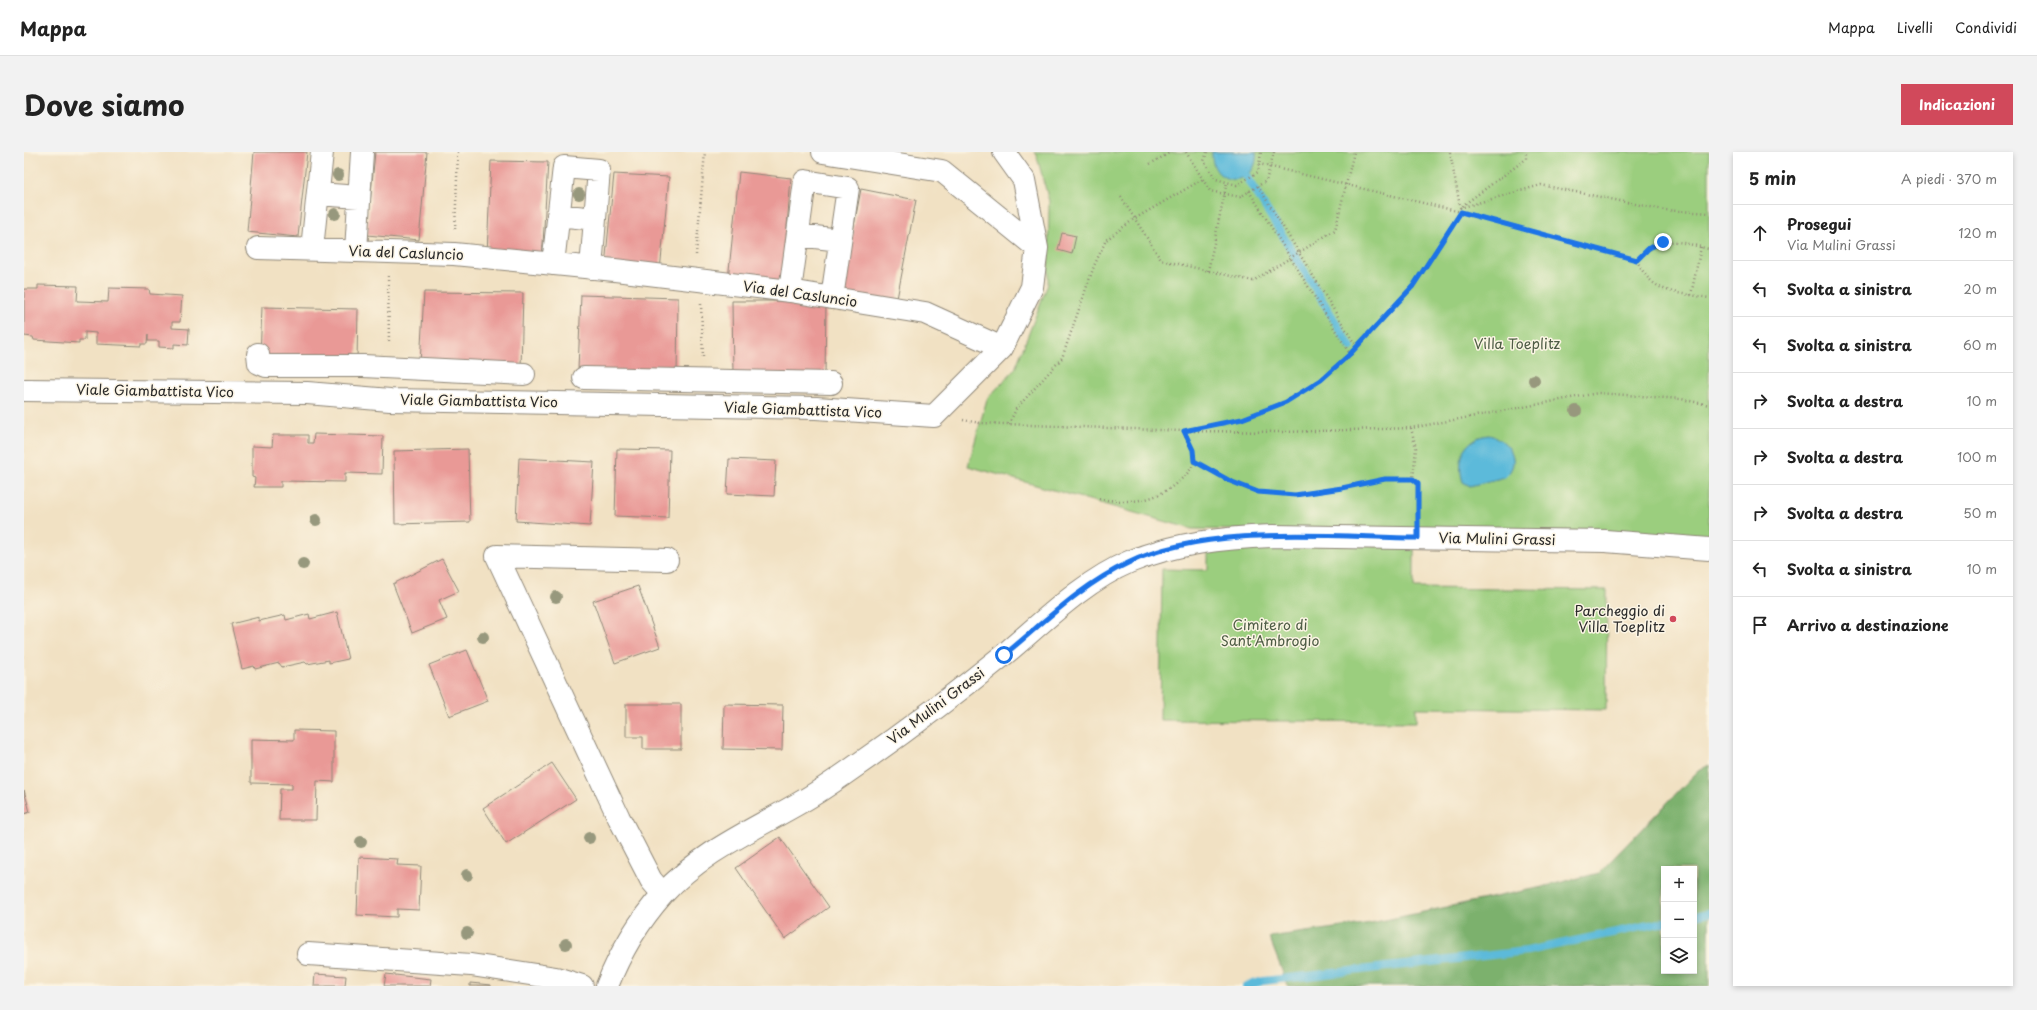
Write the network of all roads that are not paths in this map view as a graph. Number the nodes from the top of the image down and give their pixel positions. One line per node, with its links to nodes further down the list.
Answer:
1 (322, 152): 5 (street)
2 (362, 152): 6 (street)
3 (823, 152): 12 (street)
4 (1004, 152): 12 (street)
5 (318, 194): 6 (street); 13 (street)
6 (359, 197): 14 (street)
7 (558, 215): 8 (street); 8 (street); 15 (street)
8 (595, 219): 16 (street)
9 (798, 235): 10 (street); 10 (street); 17 (street)
10 (840, 240): 18 (street)
11 (258, 248): 13 (street, Via del Casluncio)
12 (1037, 248): 19 (street)
13 (312, 249): 14 (street, Via del Casluncio)
14 (356, 250): 15 (street, Via del Casluncio)
15 (553, 264): 16 (street, Via del Casluncio)
16 (591, 268): 17 (street, Via del Casluncio)
17 (790, 291): 18 (street, Via del Casluncio)
18 (832, 298): 19 (street, Via del Casluncio)
19 (1002, 348): 28 (street, Viale Giambattista Vico)
20 (258, 354): 21 (street)
21 (390, 362): 23 (street); 27 (street)
22 (703, 372): 24 (street); 25 (street); 28 (street)
23 (524, 374)
24 (584, 378)
25 (831, 383)
26 (24, 390): 27 (street, Viale Giambattista Vico)
27 (390, 400): 28 (street, Viale Giambattista Vico)
28 (702, 407)
29 (1709, 549): 31 (street, Via Mulini Grassi)
30 (667, 560): 31 (street)
31 (663, 894): 34 (street, Via Mulini Grassi)
32 (308, 954): 33 (street)
33 (582, 986)
34 (607, 986)

